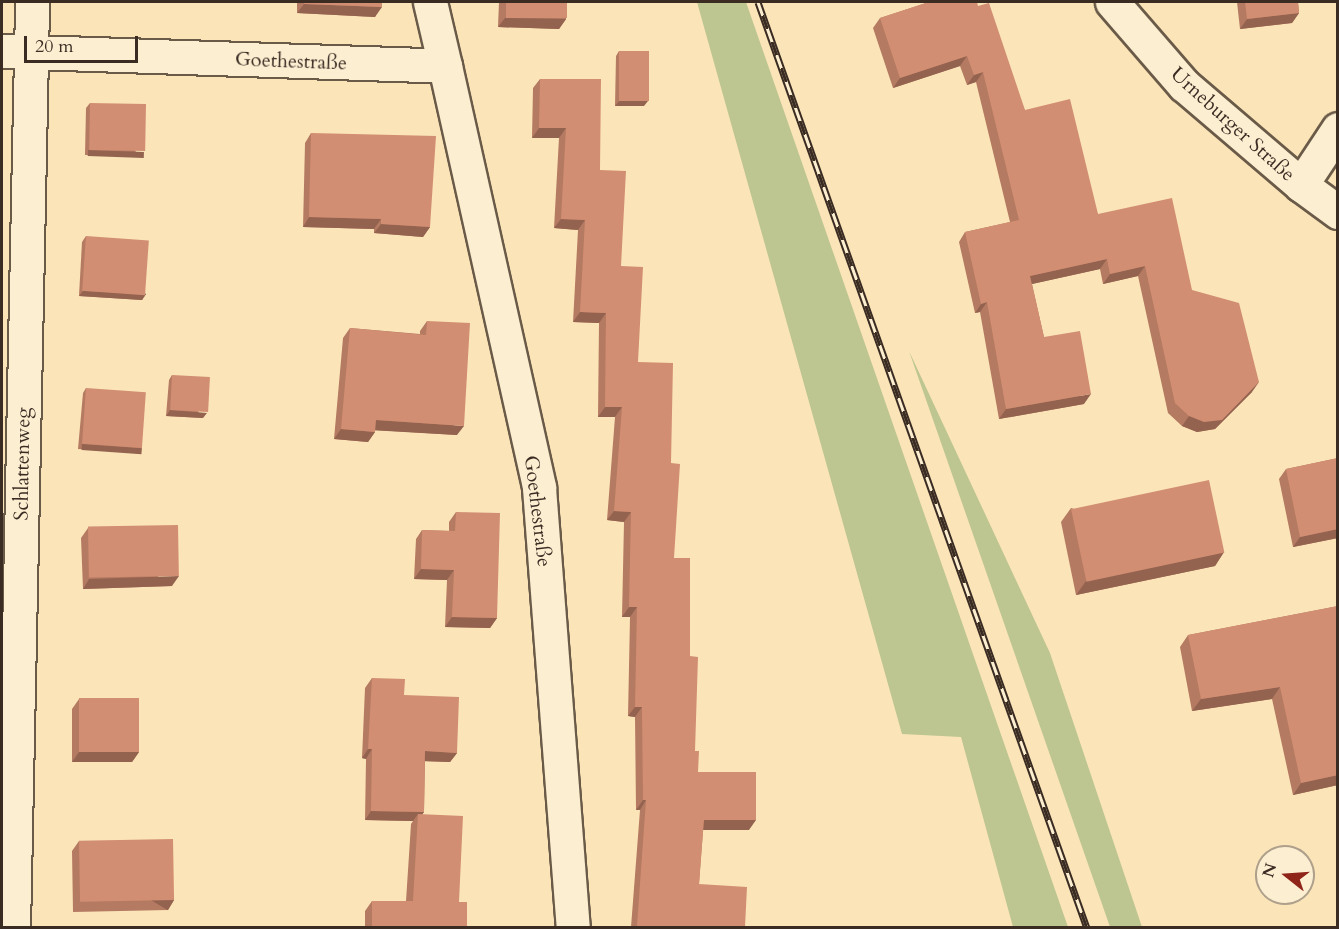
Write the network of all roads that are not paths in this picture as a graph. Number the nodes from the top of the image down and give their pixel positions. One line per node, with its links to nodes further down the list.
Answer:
1 (32, 2): 4 (street, Schlattenweg)
2 (430, 2): 5 (street, Goethestraße)
3 (1112, 2): 7 (street, Urneburger Straße)
4 (16, 51): 5 (street, Goethestraße); 9 (street, Schlattenweg)
5 (445, 66): 10 (street, Goethestraße)
6 (1338, 129): 7 (street)
7 (1300, 185): 8 (street, Urneburger Straße)
8 (1338, 212)
9 (13, 927)
10 (573, 927)

